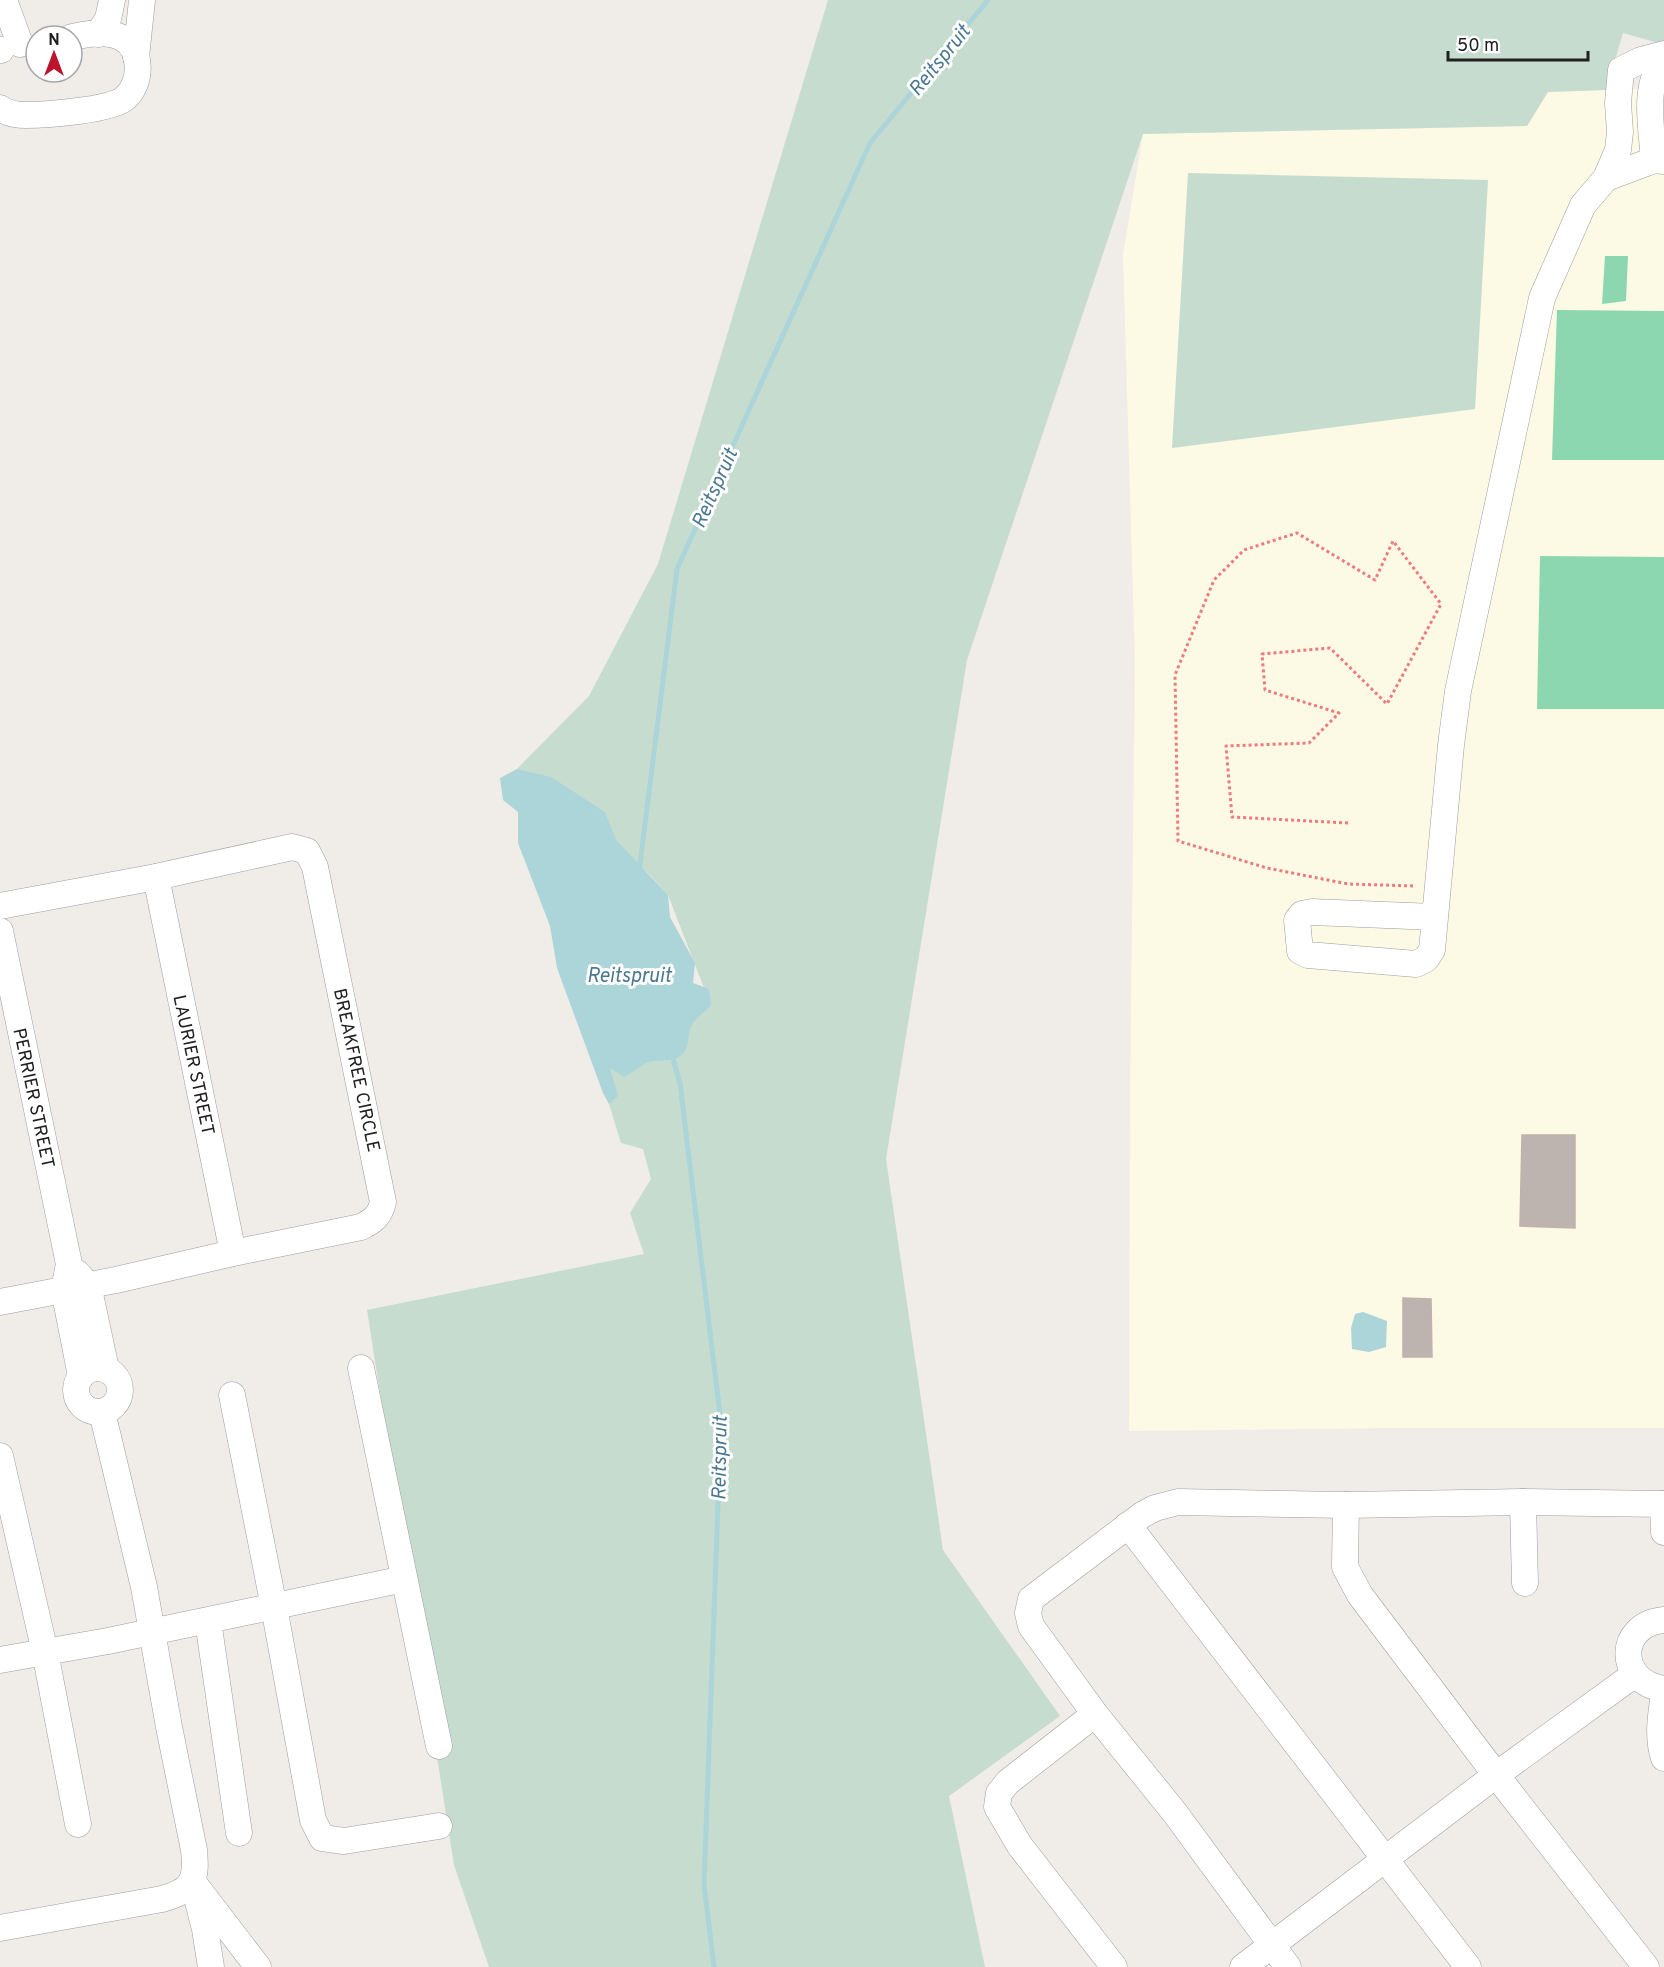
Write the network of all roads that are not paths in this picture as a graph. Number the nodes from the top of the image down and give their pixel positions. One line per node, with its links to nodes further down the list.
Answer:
1 (4, 0): 6 (street)
2 (112, 0): 4 (street)
3 (142, 0): 8 (street)
4 (98, 34): 5 (street); 8 (street)
5 (84, 36)
6 (11, 48)
7 (1664, 54): 12 (street)
8 (136, 57): 10 (street)
9 (1664, 62): 11 (street)
10 (1, 110)
11 (1659, 160): 12 (street)
12 (1606, 178): 15 (street)
13 (156, 877): 14 (street, BREAKFREE CIRCLE); 17 (street, LAURIER STREET); 17 (street, BREAKFREE CIRCLE)
14 (0, 906)
15 (1435, 917): 15 (street)
16 (0, 931): 18 (street, PERRIER STREET)
17 (233, 1253): 18 (street, BREAKFREE CIRCLE)
18 (76, 1288): 19 (street, BREAKFREE CIRCLE); 21 (street, PERRIER STREET); 22 (street, PERRIER STREET)
19 (0, 1302)
20 (361, 1368): 31 (street)
21 (106, 1369): 22 (street); 24 (street)
22 (81, 1376): 24 (street)
23 (232, 1395): 33 (street)
24 (102, 1412): 36 (street)
25 (0, 1456): 37 (street)
26 (1523, 1502): 27 (street); 28 (street); 32 (street)
27 (1664, 1504): 30 (street)
28 (1346, 1505): 29 (street); 45 (street)
29 (1128, 1525): 42 (street); 49 (street)
30 (1664, 1532)
31 (404, 1579): 33 (street); 43 (street)
32 (1525, 1583)
33 (274, 1607): 35 (street); 47 (street)
34 (1664, 1620): 39 (street)
35 (208, 1621): 36 (street); 48 (street)
36 (153, 1630): 37 (street); 50 (street)
37 (45, 1652): 38 (street); 46 (street)
38 (0, 1660)
39 (1635, 1674): 40 (street); 45 (street)
40 (1664, 1689)
41 (1664, 1694): 44 (street)
42 (1095, 1714): 52 (street); 55 (street)
43 (439, 1746)
44 (1664, 1758)
45 (1496, 1775): 49 (street); 59 (street)
46 (78, 1824)
47 (439, 1826)
48 (239, 1833)
49 (1386, 1860): 52 (street); 58 (street)
50 (192, 1881): 51 (street); 53 (street); 54 (street)
51 (0, 1928)
52 (1272, 1946): 56 (street); 57 (street)
53 (211, 1967)
54 (258, 1967)
55 (1114, 1967)
56 (1243, 1967)
57 (1288, 1967)
58 (1468, 1967)
59 (1646, 1967)

